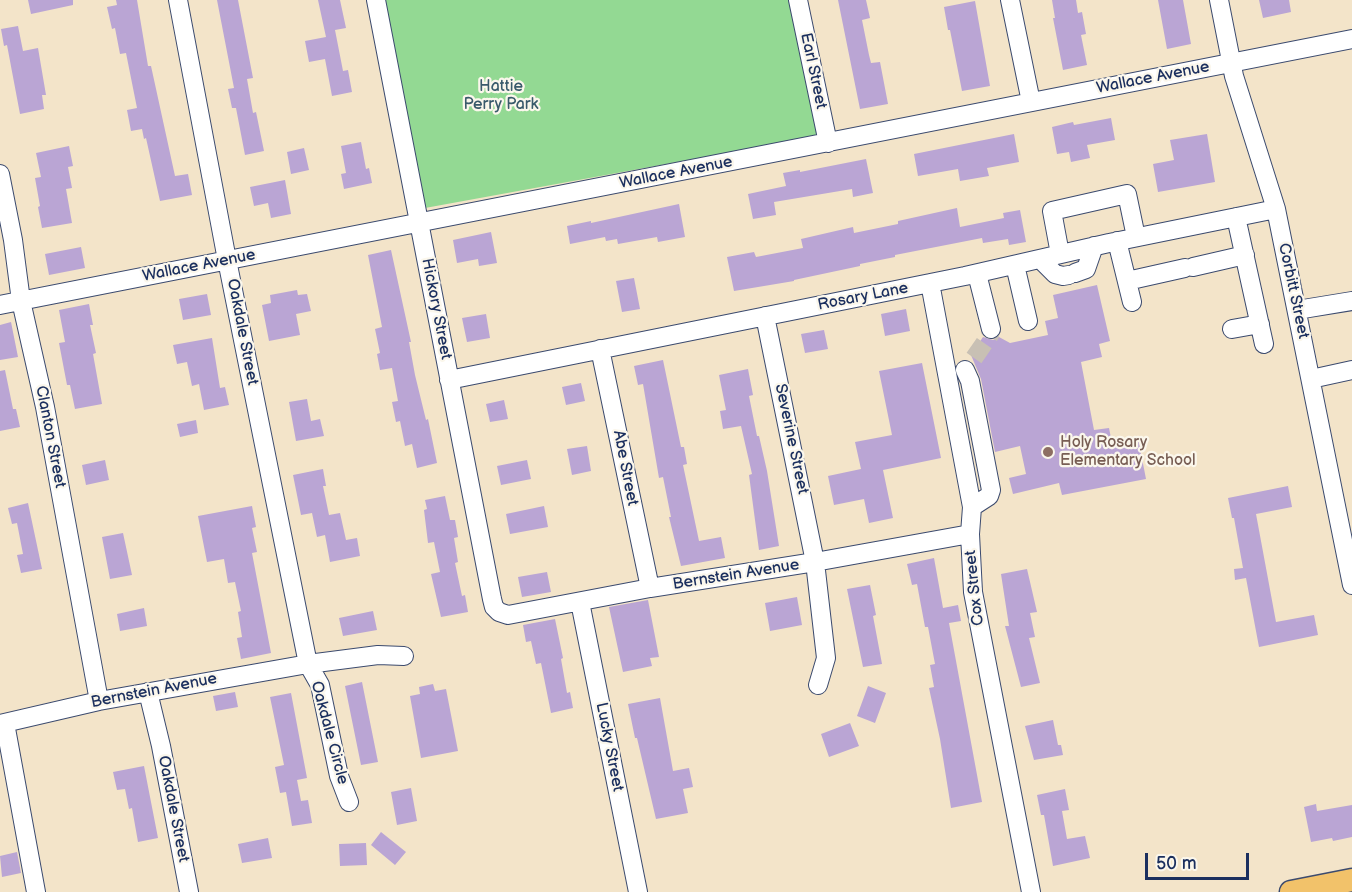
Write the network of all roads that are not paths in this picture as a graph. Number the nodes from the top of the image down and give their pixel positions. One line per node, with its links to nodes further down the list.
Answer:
1 (178, 0): 20 (street, Oakdale Street)
2 (376, 0): 13 (street, Hickory Street)
3 (798, 0): 9 (street, Earl Street)
4 (1010, 0): 8 (street)
5 (1219, 0): 7 (street, Corbitt Street)
6 (1352, 39): 7 (street, Wallace Avenue)
7 (1232, 63): 8 (street, Wallace Avenue); 11 (street, Corbitt Street)
8 (1031, 102): 9 (street, Wallace Avenue)
9 (828, 143): 13 (street, Wallace Avenue)
10 (0, 174): 25 (street, Clanton Street)
11 (1276, 209): 12 (street, Rosary Lane); 29 (street, Corbitt Street)
12 (1236, 217): 14 (street, Rosary Lane); 18 (street)
13 (419, 223): 20 (street, Wallace Avenue); 40 (street, Hickory Street)
14 (1136, 237): 15 (street, Rosary Lane); 17 (street)
15 (1117, 241): 16 (street, Rosary Lane); 23 (street)
16 (1094, 246): 17 (street, Rosary Lane); 19 (street)
17 (1060, 254): 19 (street, Rosary Lane)
18 (1245, 255): 23 (street); 32 (street)
19 (1041, 259): 21 (street, Rosary Lane)
20 (227, 260): 25 (street, Wallace Avenue); 51 (street, Oakdale Street)
21 (1016, 265): 22 (street, Rosary Lane); 31 (street)
22 (977, 274): 24 (street, Rosary Lane); 33 (street)
23 (1127, 281): 27 (street)
24 (930, 283): 30 (street, Rosary Lane); 37 (street, Cox Street)
25 (21, 301): 28 (street, Wallace Avenue); 54 (street, Clanton Street)
26 (1352, 301): 29 (street)
27 (1132, 302)
28 (0, 305)
29 (1297, 310): 39 (street, Corbitt Street)
30 (765, 316): 36 (street, Rosary Lane); 45 (street, Severine Street)
31 (1029, 321)
32 (1260, 324): 34 (street); 35 (street)
33 (991, 329)
34 (1232, 329)
35 (1264, 344)
36 (600, 349): 40 (street, Rosary Lane); 47 (street, Abe Street)
37 (962, 368): 41 (street); 42 (street, Cox Street)
38 (1352, 370): 39 (street)
39 (1311, 379): 46 (street, Corbitt Street)
40 (449, 380): 49 (street, Hickory Street)
41 (985, 458): 42 (street); 43 (street)
42 (964, 462): 43 (street, Cox Street)
43 (972, 507): 44 (street, Cox Street)
44 (970, 534): 45 (street, Bernstein Avenue); 62 (street, Cox Street)
45 (815, 562): 47 (street, Bernstein Avenue); 52 (street, Severine Street)
46 (1352, 585)
47 (650, 588): 48 (street, Bernstein Avenue)
48 (580, 602): 49 (street, Bernstein Avenue); 61 (street, Lucky Street)
49 (503, 614)
50 (404, 656): 51 (street, Bernstein Avenue)
51 (308, 663): 53 (street, Bernstein Avenue); 56 (street, Oakdale Circle)
52 (818, 685)
53 (148, 692): 54 (street, Bernstein Avenue); 60 (street, Oakdale Street)
54 (99, 701): 55 (street, Bernstein Avenue)
55 (3, 723): 59 (street)
56 (350, 802)
57 (1352, 880): 58 (main road)
58 (1301, 891)
59 (36, 892)
60 (189, 892)
61 (638, 892)
62 (1031, 892)

